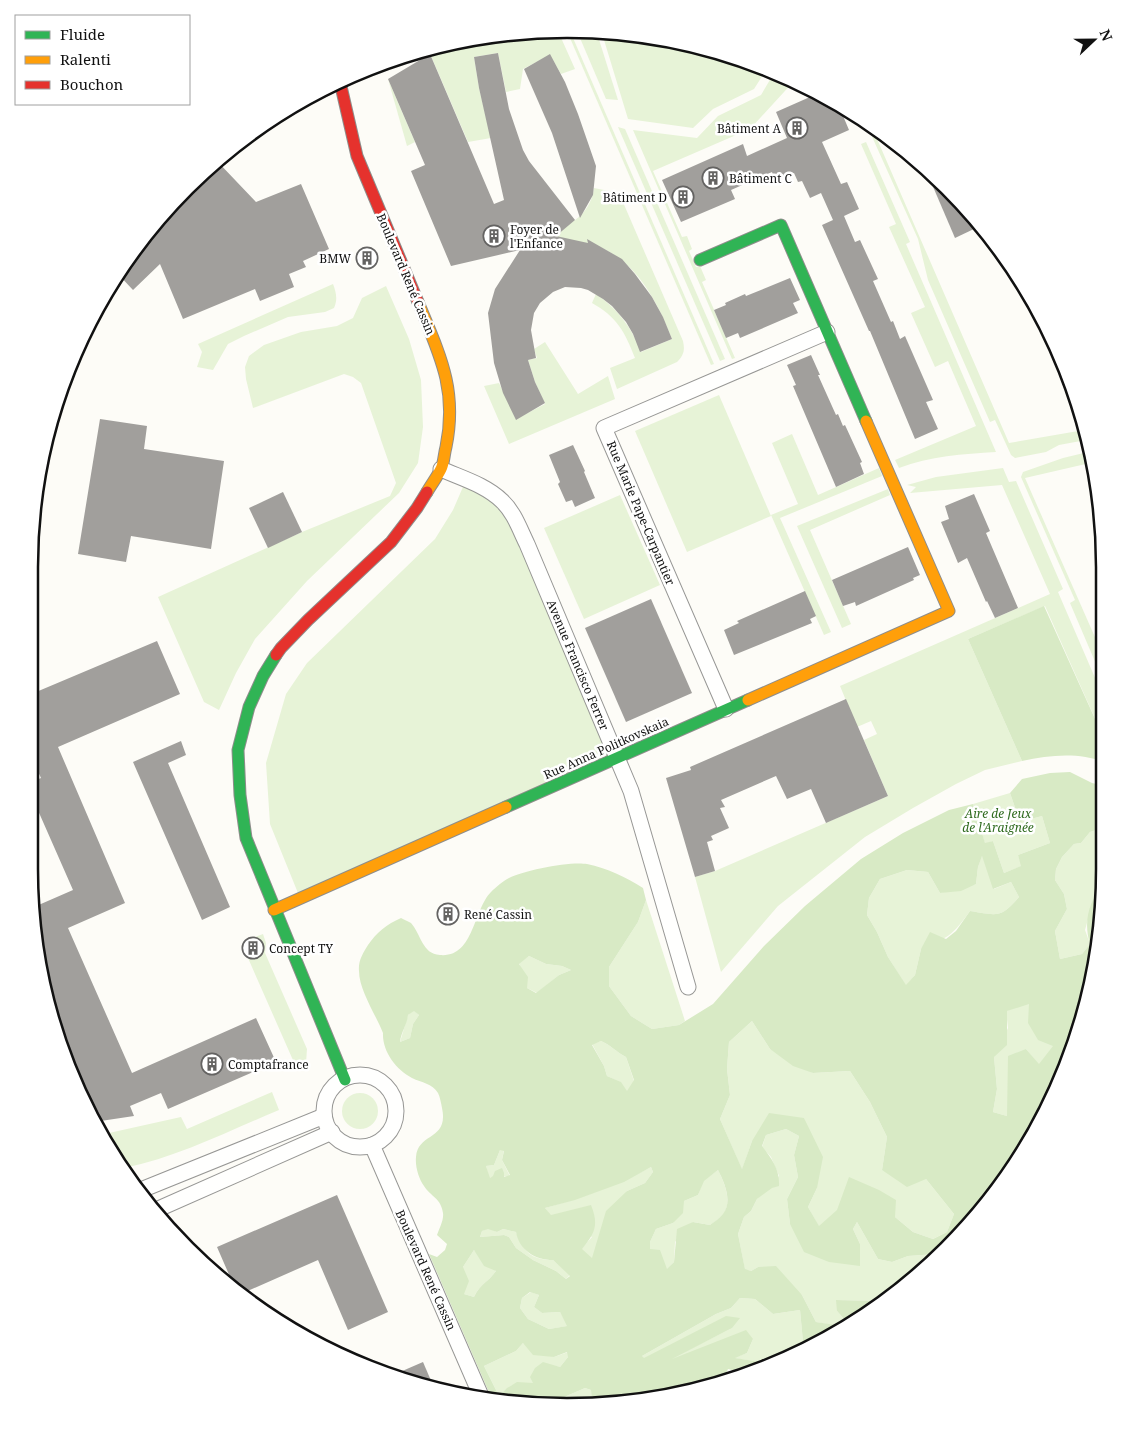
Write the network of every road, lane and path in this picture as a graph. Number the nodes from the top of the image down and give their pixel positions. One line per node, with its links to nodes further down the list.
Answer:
1 (341, 88): 4 (street, Boulevard René Cassin)
2 (700, 260): 3 (street)
3 (827, 332): 5 (street, Rue Anna Politkovskaia); 5 (street, Rue Marie Pape-Carpantier)
4 (441, 469): 6 (street, Avenue Francisco Ferrer); 7 (street, Boulevard René Cassin)
5 (726, 709): 6 (street, Rue Anna Politkovskaia)
6 (617, 758): 7 (street, Rue Anna Politkovskaia); 8 (street, Avenue Francisco Ferrer)
7 (274, 910): 9 (street, Boulevard René Cassin)
8 (688, 987)
9 (345, 1080): 10 (street); 12 (street)
10 (324, 1116): 11 (street); 13 (street)
11 (332, 1132): 12 (street); 14 (street)
12 (372, 1145): 15 (street, Boulevard René Cassin)
13 (145, 1188)
14 (161, 1208)
15 (479, 1391)

